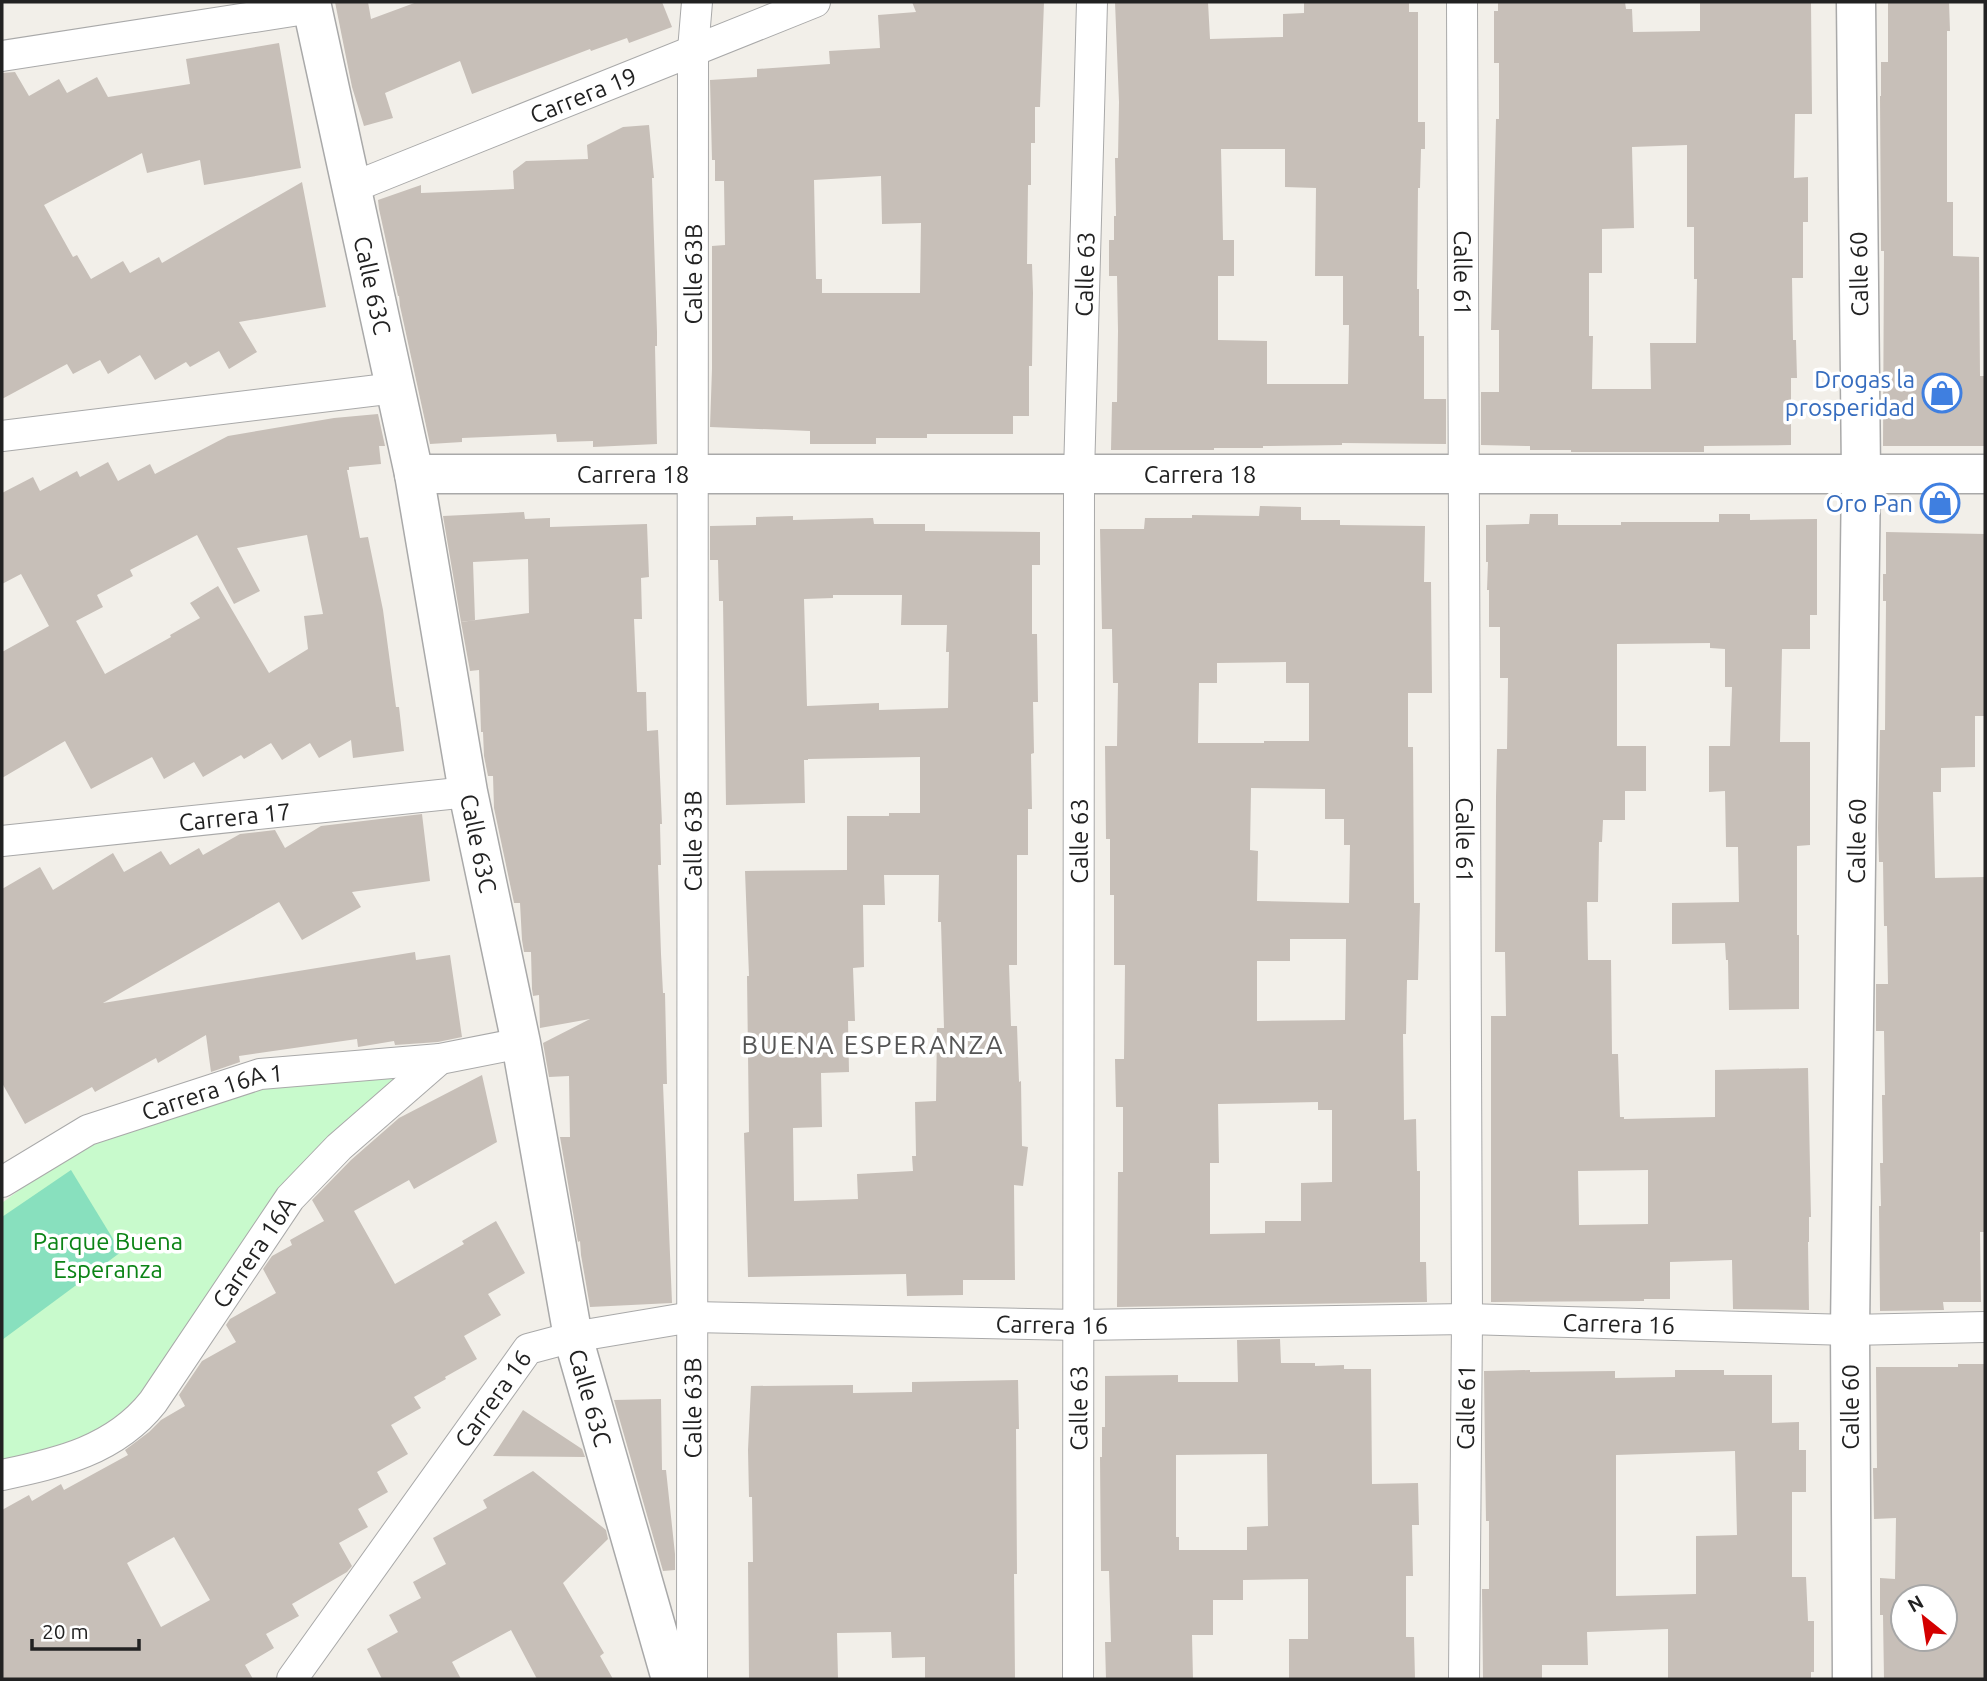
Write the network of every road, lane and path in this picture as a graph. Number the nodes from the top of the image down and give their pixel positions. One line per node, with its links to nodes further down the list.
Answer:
1 (697, 2): 7 (street, Calle 63B)
2 (815, 2): 7 (street, Carrera 19)
3 (1092, 2): 14 (street, Calle 63)
4 (1462, 2): 15 (street, Calle 61)
5 (1856, 2): 16 (street, Calle 60)
6 (311, 5): 8 (street); 9 (street, Calle 63C)
7 (693, 50): 9 (street, Carrera 19); 13 (street, Calle 63B)
8 (2, 56)
9 (351, 188): 10 (street, Calle 63C)
10 (395, 388): 11 (street); 12 (street, Calle 63C)
11 (2, 436)
12 (414, 474): 13 (street, Carrera 18); 18 (street, Calle 63C)
13 (693, 474): 14 (street, Carrera 18); 23 (street, Calle 63B)
14 (1079, 474): 15 (street, Carrera 18); 25 (street, Calle 63)
15 (1463, 474): 16 (street, Carrera 18); 24 (street, Calle 61)
16 (1861, 474): 17 (street, Carrera 18); 27 (street, Calle 60)
17 (1985, 474)
18 (468, 792): 19 (street, Carrera 17); 20 (street, Calle 63C)
19 (2, 841)
20 (521, 1043): 21 (street, Carrera 16A); 28 (street, Calle 63C)
21 (440, 1059): 22 (street, Carrera 16A 1); 29 (street, Carrera 16A)
22 (2, 1182)
23 (692, 1317): 25 (street, Carrera 16); 28 (street, Carrera 16); 32 (street, Calle 63B)
24 (1467, 1320): 25 (street, Carrera 16); 27 (street, Carrera 16); 34 (street, Calle 61)
25 (1079, 1325): 33 (street, Calle 63)
26 (1985, 1327): 27 (street, Carrera 16)
27 (1850, 1330): 35 (street, Calle 60)
28 (573, 1337): 30 (street, Carrera 16); 31 (street, Calle 63C)
29 (2, 1475)
30 (292, 1679)
31 (671, 1679)
32 (692, 1679)
33 (1078, 1679)
34 (1464, 1679)
35 (1852, 1679)

